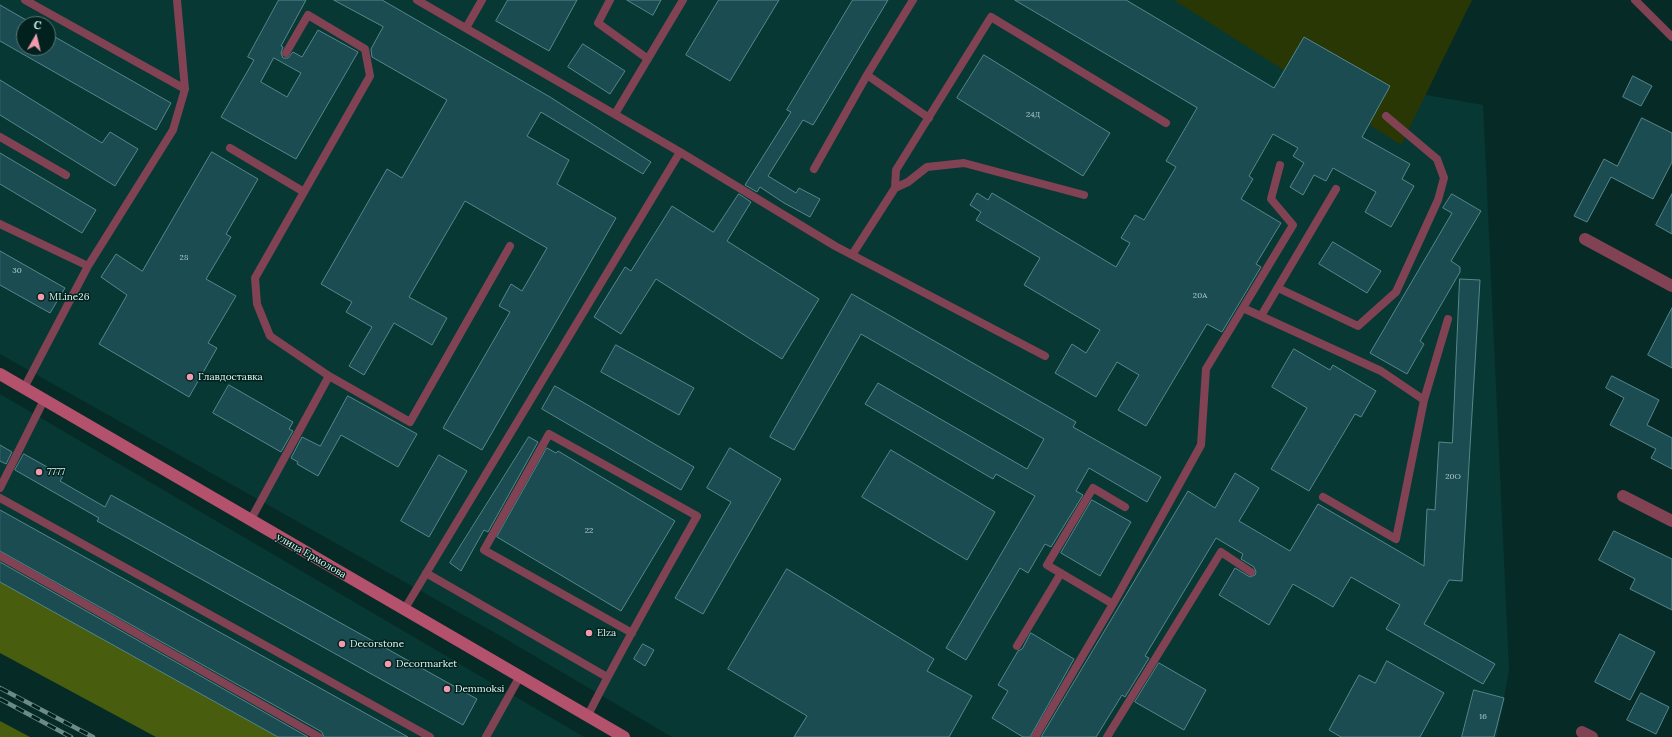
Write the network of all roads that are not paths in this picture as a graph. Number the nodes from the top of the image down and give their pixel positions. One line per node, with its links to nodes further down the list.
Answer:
1 (25, 0): 14 (lane)
2 (177, 0): 14 (lane)
3 (417, 0): 9 (lane)
4 (482, 0): 9 (lane)
5 (610, 0): 12 (lane)
6 (683, 0): 12 (lane)
7 (913, 0): 13 (lane)
8 (1635, 0): 10 (lane)
9 (466, 28): 15 (lane)
10 (1672, 37)
11 (286, 53): 27 (lane)
12 (648, 60): 15 (lane)
13 (867, 75): 17 (lane); 23 (lane)
14 (185, 89): 33 (lane)
15 (615, 114): 21 (lane)
16 (1386, 116): 35 (lane)
17 (929, 118): 18 (lane); 25 (lane)
18 (1166, 123)
19 (0, 137): 24 (lane)
20 (230, 148): 27 (lane)
21 (680, 152): 32 (lane); 54 (lane)
22 (1280, 165): 36 (lane)
23 (814, 169)
24 (66, 175)
25 (895, 188): 28 (lane); 32 (lane)
26 (1336, 189): 35 (lane)
27 (304, 192): 41 (lane)
28 (1084, 195)
29 (0, 224): 33 (lane)
30 (1585, 239): 34 (street)
31 (510, 246): 41 (lane)
32 (852, 255): 39 (lane)
33 (88, 266): 42 (lane)
34 (1672, 286)
35 (1278, 288): 37 (lane)
36 (1243, 308): 37 (lane); 56 (lane)
37 (1261, 316): 44 (lane)
38 (1448, 319): 44 (lane)
39 (1045, 356)
40 (0, 374): 42 (main road, улица Ермолова)
41 (329, 376): 50 (lane)
42 (24, 388): 43 (main road, улица Ермолова)
43 (44, 400): 45 (lane); 50 (main road, улица Ермолова)
44 (1424, 400): 47 (lane)
45 (0, 488)
46 (1623, 496): 51 (street)
47 (1324, 497)
48 (0, 498): 64 (lane)
49 (1125, 507): 55 (lane)
50 (250, 521): 57 (main road, улица Ермолова)
51 (1672, 521)
52 (0, 556): 63 (lane)
53 (1251, 572): 68 (lane)
54 (426, 573): 57 (lane); 61 (lane)
55 (1061, 573): 56 (lane); 59 (lane)
56 (1113, 604): 67 (lane)
57 (404, 610): 60 (main road, улица Ермолова)
58 (632, 632): 58 (lane); 61 (lane)
59 (1017, 646)
60 (520, 676): 62 (main road, улица Ермолова); 65 (lane)
61 (607, 677): 62 (lane)
62 (588, 715): 66 (main road, улица Ермолова)
63 (319, 737)
64 (430, 737)
65 (486, 737)
66 (624, 737)
67 (1035, 737)
68 (1107, 737)

